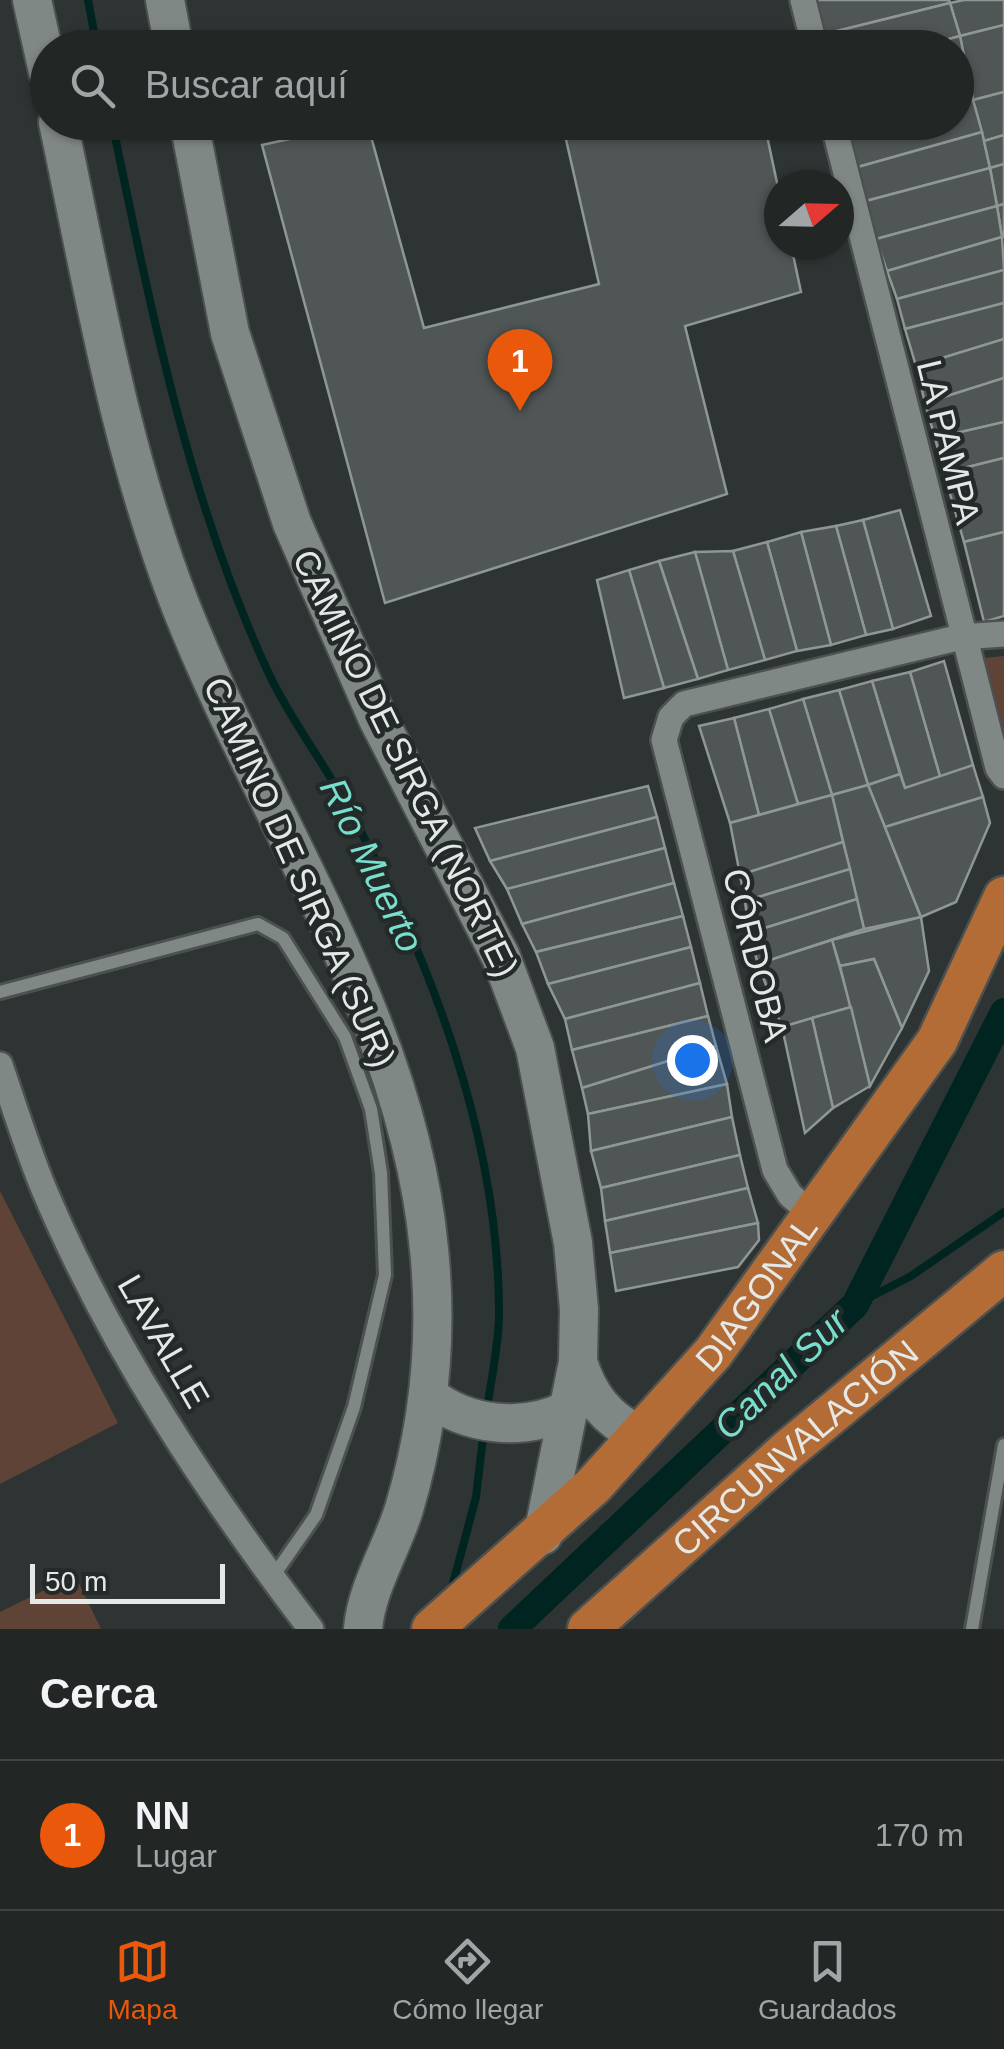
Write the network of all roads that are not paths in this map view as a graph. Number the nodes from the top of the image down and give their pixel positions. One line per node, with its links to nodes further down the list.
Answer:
1 (32, 0): 4 (main road)
2 (165, 0): 5 (main road)
3 (803, 0): 6 (street)
4 (39, 30)
5 (171, 30)
6 (810, 30)
7 (62, 140): 19 (main road, CAMINO DE SIRGA (SUR))
8 (192, 140): 18 (main road, CAMINO DE SIRGA (NORTE))
9 (837, 140): 11 (street, LA PAMPA)
10 (1004, 634): 11 (street)
11 (961, 637): 12 (street, LA PAMPA); 16 (street, CÓRDOBA)
12 (1004, 776)
13 (1004, 897): 16 (main road, DIAGONAL)
14 (0, 992): 24 (lane)
15 (0, 1065): 24 (street, LAVALLE)
16 (814, 1216): 21 (main road, DIAGONAL)
17 (1004, 1271): 28 (main road, CIRCUNVALACIÓN)
18 (578, 1362): 20 (main road, CAMINO DE SIRGA (NORTE)); 21 (main road)
19 (428, 1395): 20 (main road); 25 (main road, CAMINO DE SIRGA (SUR))
20 (567, 1410): 23 (main road, CAMINO DE SIRGA (NORTE))
21 (640, 1435): 23 (main road, DIAGONAL)
22 (1004, 1445): 29 (lane)
23 (543, 1535): 27 (main road, DIAGONAL)
24 (272, 1578): 26 (street, LAVALLE)
25 (359, 1625)
26 (312, 1629)
27 (432, 1629)
28 (588, 1629)
29 (972, 1629)

